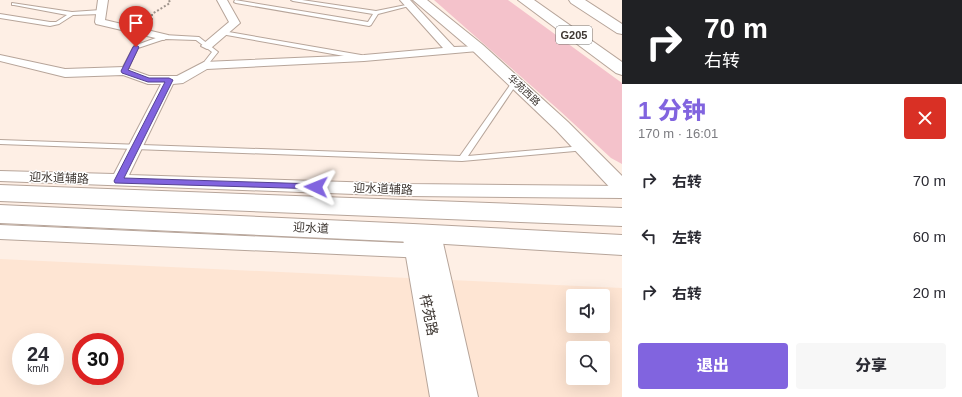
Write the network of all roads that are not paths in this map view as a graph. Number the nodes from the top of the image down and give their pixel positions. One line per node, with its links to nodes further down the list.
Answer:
1 (103, 0): 9 (street)
2 (293, 0): 10 (lane)
3 (525, 0): 22 (main road, G205)
4 (576, 0): 13 (main road, G205)
5 (237, 1): 6 (lane); 10 (lane)
6 (223, 2): 14 (street)
7 (412, 2): 10 (lane); 17 (street, 华苑西路); 18 (street)
8 (14, 4): 11 (lane)
9 (101, 12): 11 (lane); 15 (street)
10 (376, 13)
11 (72, 14): 12 (lane)
12 (0, 16)
13 (622, 30)
14 (223, 33): 16 (street); 20 (lane)
15 (164, 37): 16 (lane); 23 (lane)
16 (207, 46): 21 (lane)
17 (478, 48): 18 (street); 25 (street, 华苑西路)
18 (451, 50): 20 (street)
19 (0, 58): 23 (street)
20 (364, 58): 21 (street)
21 (204, 66): 24 (street)
22 (622, 70)
23 (124, 71): 24 (street)
24 (169, 80): 27 (street)
25 (515, 82): 28 (street, 华苑西路); 29 (lane)
26 (0, 142): 27 (lane)
27 (136, 147): 29 (lane); 31 (street)
28 (584, 148): 29 (lane); 32 (street, 华苑西路)
29 (462, 160)
30 (0, 176): 31 (street, 迎水道辅路)
31 (118, 181): 33 (street, 迎水道辅路)
32 (622, 188)
33 (622, 192)
34 (0, 193): 36 (main road, 迎水道)
35 (0, 214): 38 (main road, 迎水道)
36 (622, 217)
37 (0, 232): 38 (street)
38 (423, 242): 39 (main road, 迎水道); 40 (street, 梓苑路); 41 (street, 梓苑路)
39 (622, 245)
40 (444, 397)
41 (464, 397)

